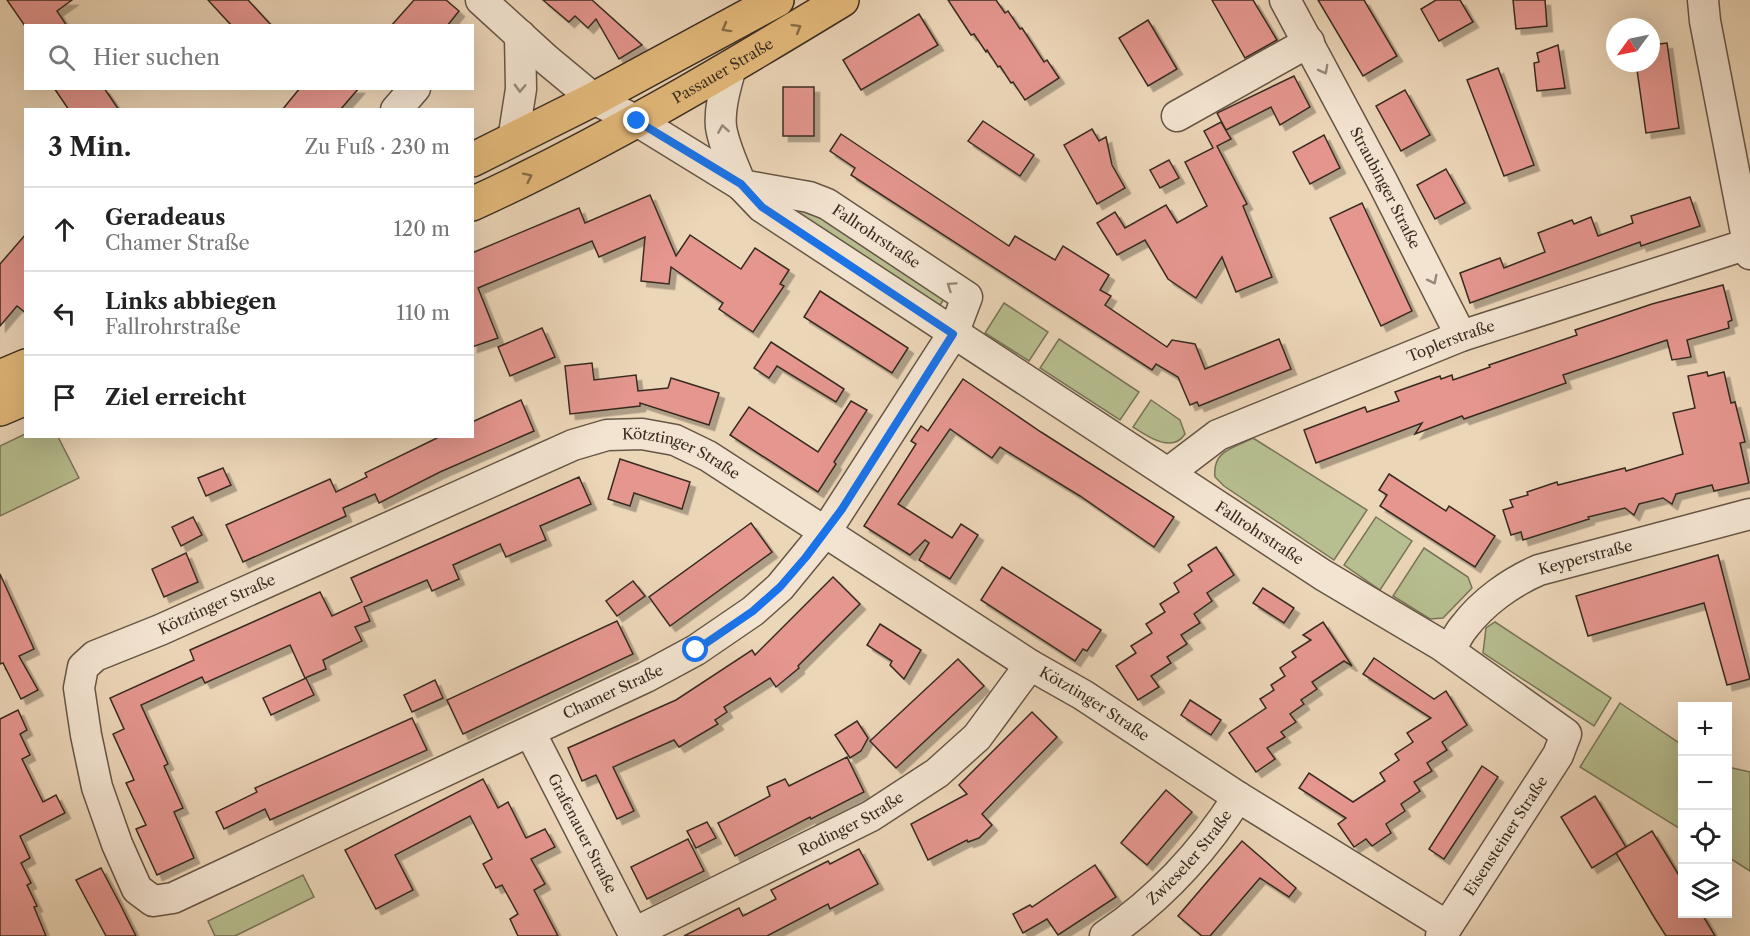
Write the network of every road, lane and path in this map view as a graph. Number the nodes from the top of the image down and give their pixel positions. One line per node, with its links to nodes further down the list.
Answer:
1 (777, 0): 10 (main road, one-way to 10)
2 (842, 0): 8 (main road, Passauer Straße, one-way to 2)
3 (1286, 0): 7 (street, Straubinger Straße)
4 (1703, 0): 18 (street)
5 (481, 11): 6 (street, Fallrohrstraße)
6 (519, 35): 10 (street, Fallrohrstraße); 14 (street, one-way to 14)
7 (1309, 42): 12 (street); 20 (street, Straubinger Straße, one-way to 20)
8 (731, 67): 13 (main road, Passauer Straße); 16 (street, Fallrohrstraße, one-way to 8)
9 (413, 90): 11 (street)
10 (594, 99): 13 (street, Fallrohrstraße); 14 (main road)
11 (398, 108)
12 (1177, 116)
13 (637, 121): 16 (street, Fallrohrstraße); 17 (main road, Passauer Straße, one-way to 13)
14 (513, 140): 15 (main road)
15 (474, 159)
16 (741, 184): 19 (street, Fallrohrstraße)
17 (474, 203)
18 (1749, 249): 20 (street, Toplerstraße)
19 (953, 334): 25 (street, Fallrohrstraße); 27 (street, Chamer Straße)
20 (1461, 336): 25 (street, Toplerstraße)
21 (24, 367): 22 (main road)
22 (0, 377)
23 (24, 399): 24 (main road)
24 (0, 409)
25 (1168, 473): 28 (street, Fallrohrstraße)
26 (1750, 514): 28 (street, Keyperstraße)
27 (826, 531): 29 (street, Kötztinger Straße); 30 (street, Chamer Straße); 33 (street, Kötztinger Straße)
28 (1450, 651): 31 (street, Fallrohrstraße)
29 (1030, 665): 32 (street, Kötztinger Straße); 35 (street, Rodinger Straße)
30 (530, 732): 33 (street, Chamer Straße); 35 (street, Grafenauer Straße)
31 (1566, 734): 34 (street, Eisensteiner Straße)
32 (1238, 797): 34 (street, Kötztinger Straße); 36 (street, Zwieseler Straße)
33 (153, 901)
34 (1444, 931)
35 (634, 934)
36 (1105, 936)

